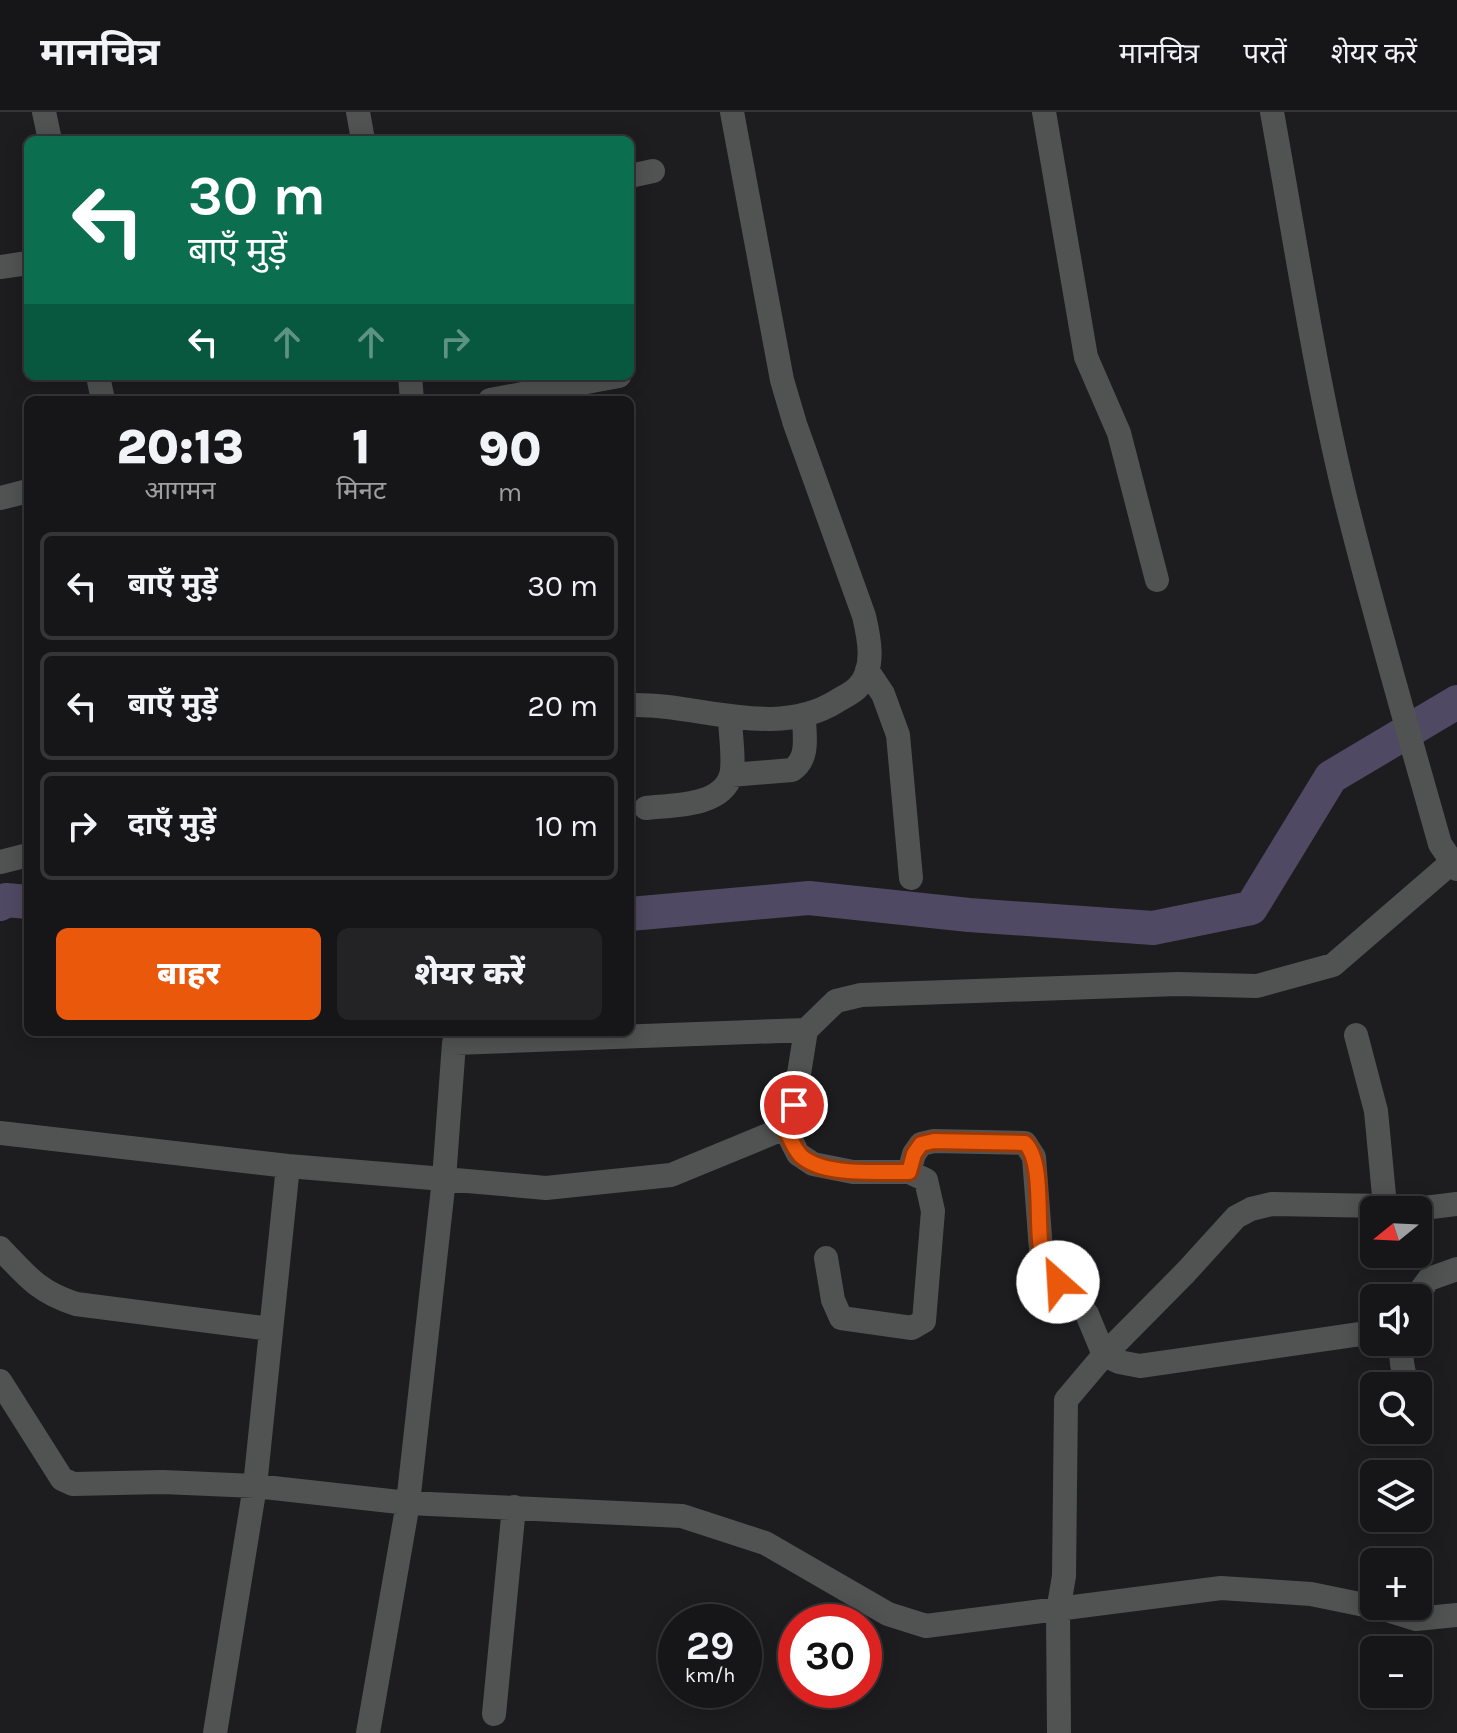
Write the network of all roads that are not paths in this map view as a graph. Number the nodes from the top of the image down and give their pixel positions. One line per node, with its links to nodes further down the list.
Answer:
1 (44, 112): 6 (street)
2 (358, 112): 7 (street)
3 (732, 112): 15 (street)
4 (1044, 112): 14 (street)
5 (1272, 112): 22 (street)
6 (49, 136)
7 (362, 136)
8 (24, 264): 9 (street)
9 (0, 267)
10 (598, 380): 11 (street)
11 (512, 396)
12 (24, 492): 13 (street)
13 (0, 498)
14 (1157, 580)
15 (867, 670): 17 (street); 24 (street)
16 (634, 705): 18 (street)
17 (804, 716): 18 (street); 19 (street)
18 (730, 717): 19 (street)
19 (731, 775): 20 (street)
20 (646, 808)
21 (24, 856): 23 (street)
22 (1450, 859): 25 (street)
23 (0, 862)
24 (911, 878)
25 (806, 1030): 27 (street); 31 (street)
26 (1356, 1035): 32 (street)
27 (785, 1128): 30 (street); 31 (street)
28 (0, 1133): 29 (street)
29 (288, 1166): 31 (street); 40 (street)
30 (909, 1172): 37 (street); 42 (street)
31 (444, 1179): 45 (street)
32 (1393, 1196)
33 (1457, 1204): 34 (street)
34 (1432, 1206)
35 (1360, 1208): 42 (street)
36 (0, 1248): 40 (street)
37 (826, 1258)
38 (1457, 1269): 39 (street)
39 (1425, 1284)
40 (271, 1329): 44 (street)
41 (1360, 1334): 42 (street)
42 (1104, 1355): 47 (street)
43 (1, 1384): 44 (street)
44 (255, 1486): 45 (street); 50 (street)
45 (408, 1503): 46 (street); 51 (street)
46 (514, 1507): 47 (street); 49 (street)
47 (1058, 1611): 48 (street); 52 (street)
48 (1457, 1615)
49 (494, 1714)
50 (215, 1733)
51 (368, 1733)
52 (1059, 1733)

